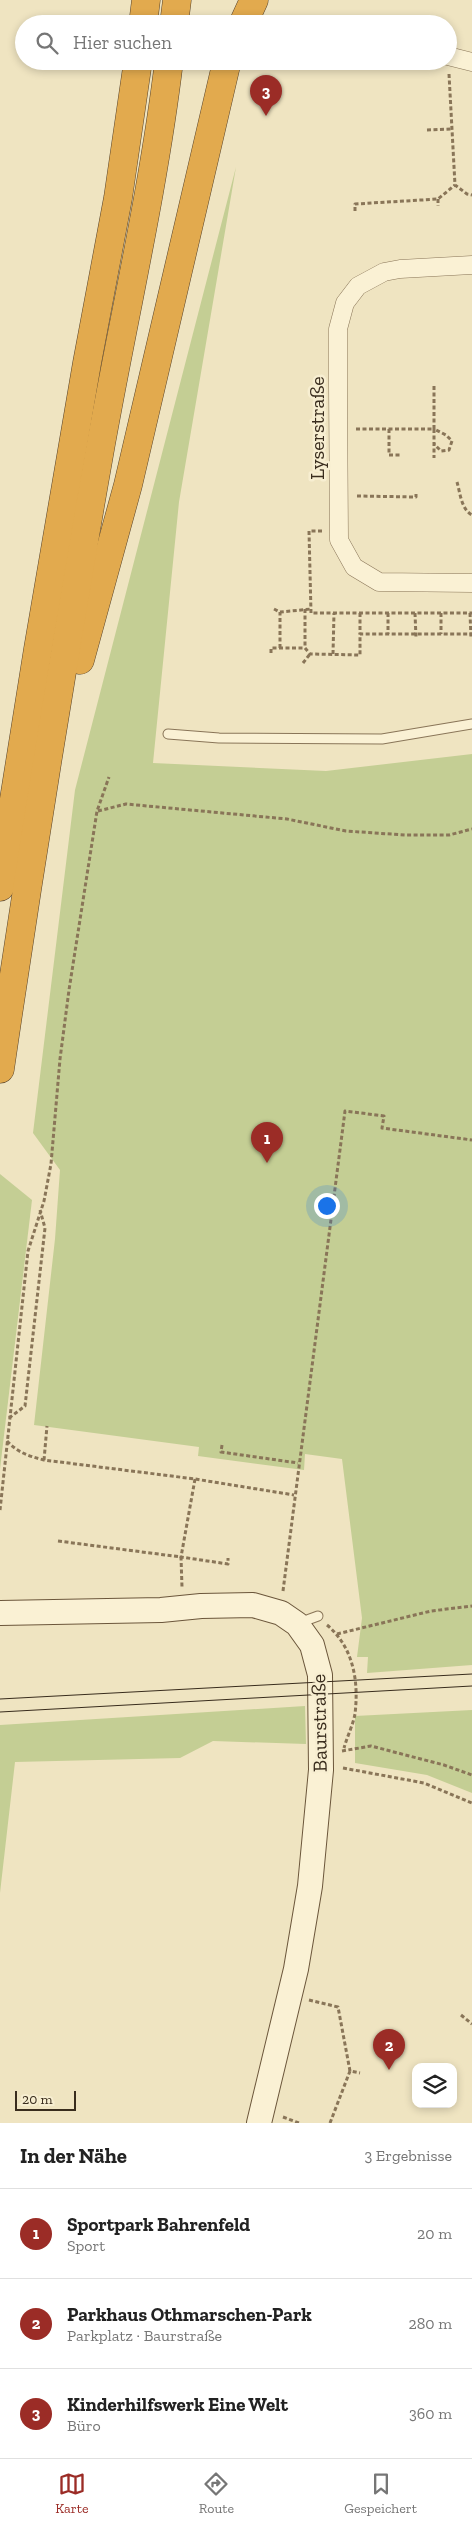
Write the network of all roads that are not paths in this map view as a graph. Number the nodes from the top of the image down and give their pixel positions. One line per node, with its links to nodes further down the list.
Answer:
1 (146, 0): 5 (highway)
2 (177, 0): 6 (highway)
3 (239, 0): 7 (highway)
4 (254, 0): 8 (highway)
5 (144, 15)
6 (175, 15)
7 (235, 15)
8 (247, 15)
9 (472, 62): 10 (street)
10 (457, 63)
11 (137, 70): 19 (highway)
12 (168, 70): 18 (highway)
13 (225, 70): 18 (highway)
14 (472, 265): 15 (street, Lyserstraße)
15 (472, 583)
16 (472, 724): 17 (lane)
17 (168, 734)
18 (41, 801): 20 (highway)
19 (0, 886)
20 (0, 1069)
21 (0, 1613): 22 (main road, Baurstraße)
22 (259, 2123)

